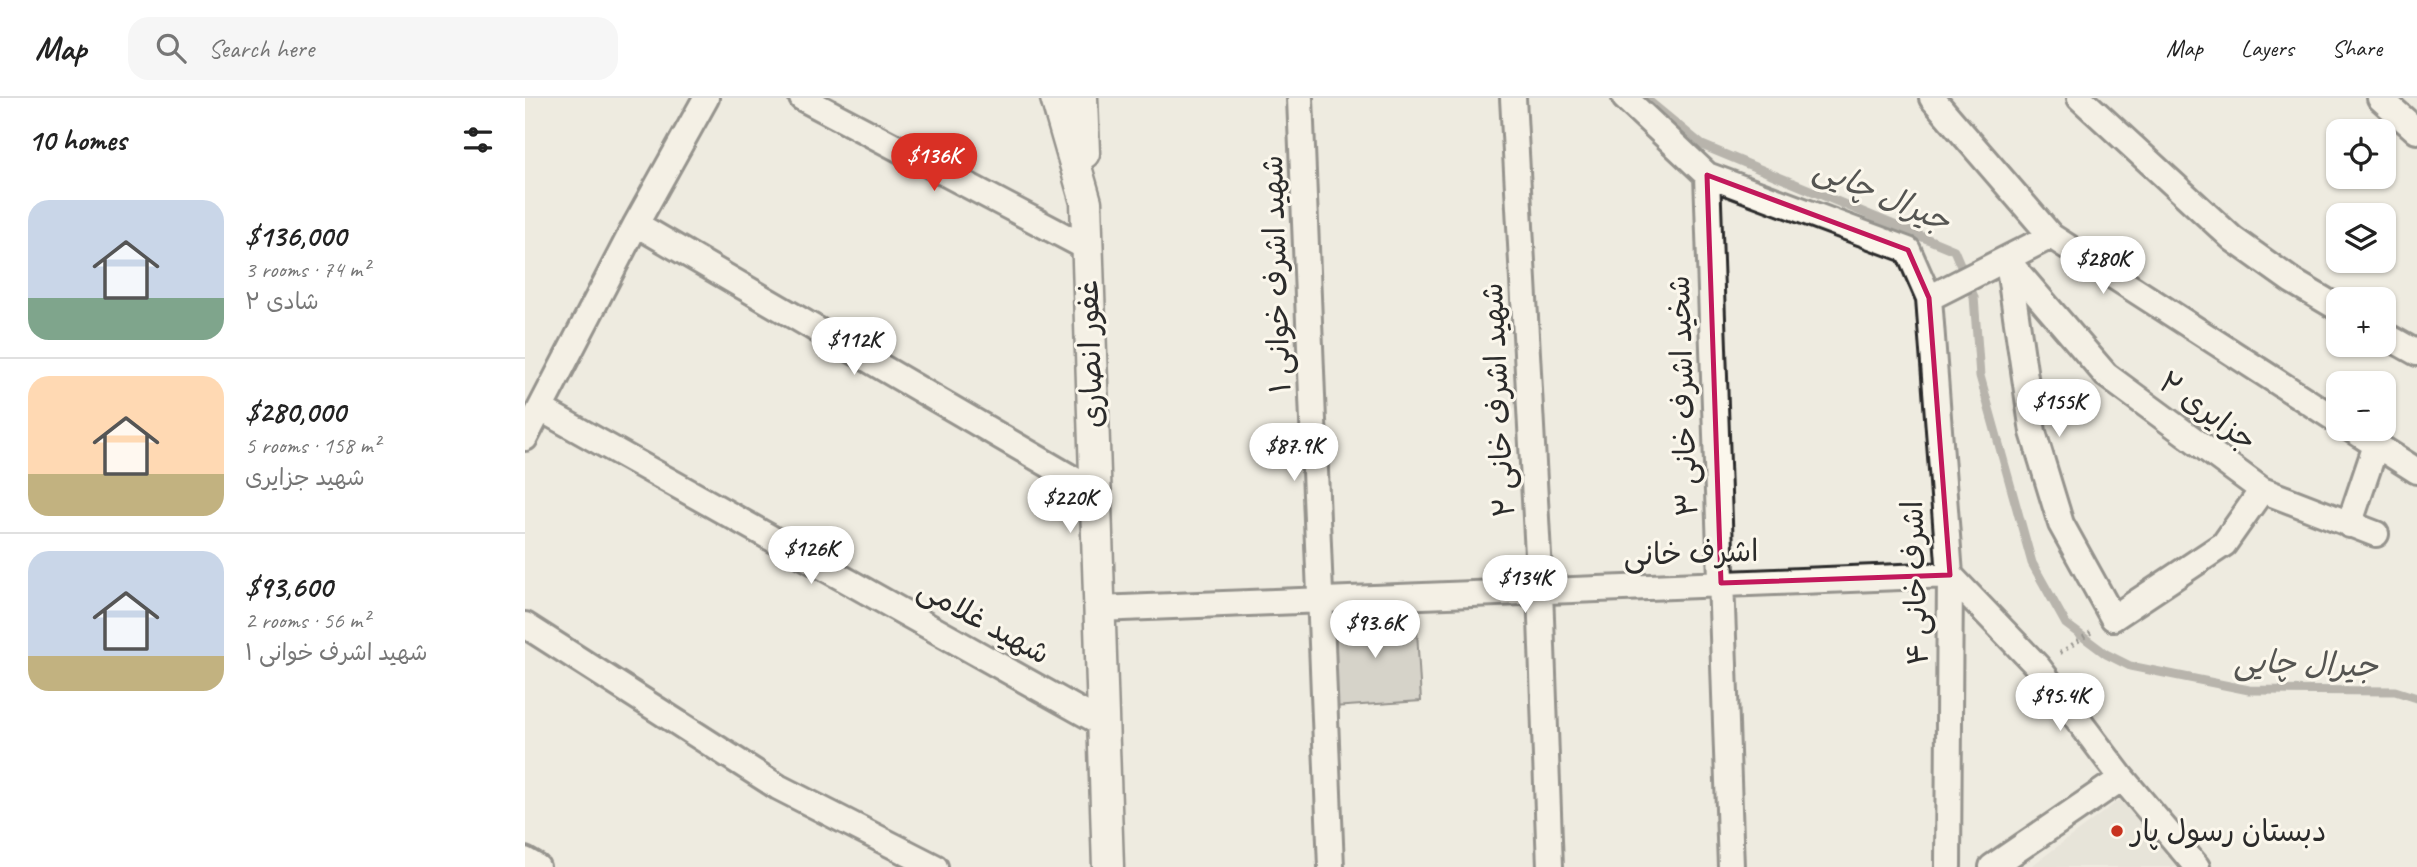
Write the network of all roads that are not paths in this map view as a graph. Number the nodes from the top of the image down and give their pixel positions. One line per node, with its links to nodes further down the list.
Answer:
1 (706, 98): 14 (street)
2 (802, 98): 16 (street)
3 (1056, 98): 13 (street, غفور انصاری)
4 (1082, 98): 13 (street)
5 (1300, 98): 35 (street, شهید اشرف خوانی ۱)
6 (1513, 98): 34 (street, شهید اشرف خانی ۲)
7 (1625, 98): 12 (street)
8 (1932, 98): 15 (street)
9 (2080, 98): 19 (street)
10 (2380, 98): 11 (street)
11 (2417, 131)
12 (1707, 176): 18 (street, اشرف خانی ۴); 33 (street, شخید اشرف خانی ۳)
13 (1086, 202): 16 (street, غفور انصاری)
14 (636, 224): 22 (street); 29 (street)
15 (2051, 236): 17 (street); 23 (street)
16 (1087, 248): 29 (street, غفور انصاری)
17 (2008, 261): 18 (street); 28 (street, جزایری ۲); 28 (street)
18 (1940, 292): 32 (street, اشرف خانی ۴)
19 (2326, 301)
20 (2396, 341): 21 (street)
21 (2417, 353)
22 (541, 409): 24 (street); 38 (street, شهید غلامی)
23 (2326, 413)
24 (525, 438)
25 (2370, 441): 26 (street)
26 (2376, 445): 27 (street); 30 (street)
27 (2417, 471)
28 (2262, 490): 30 (street, جزایری ۲)
29 (1094, 491): 36 (street, غفور انصاری)
30 (2349, 525): 31 (street, جزایری ۲)
31 (2376, 534)
32 (1950, 575): 33 (street, اشرف خانی); 39 (street); 47 (street, اشرف خانی ۴)
33 (1721, 583): 34 (street, اشرف خانی); 46 (street, شخید اشرف خانی ۳)
34 (1541, 591): 35 (street, اشرف خانی); 45 (street, شهید اشرف خانی ۲)
35 (1321, 602): 36 (street, اشرف خانی); 44 (street, شهید اشرف خوانی ۱)
36 (1098, 610): 38 (street, غفور انصاری)
37 (525, 625): 42 (street)
38 (1103, 724): 43 (street, غفور انصاری)
39 (2122, 778): 48 (street); 49 (street)
40 (525, 860): 41 (street)
41 (537, 867)
42 (935, 867)
43 (1108, 867)
44 (1331, 867)
45 (1550, 867)
46 (1731, 867)
47 (1948, 867)
48 (1992, 867)
49 (2197, 867)

